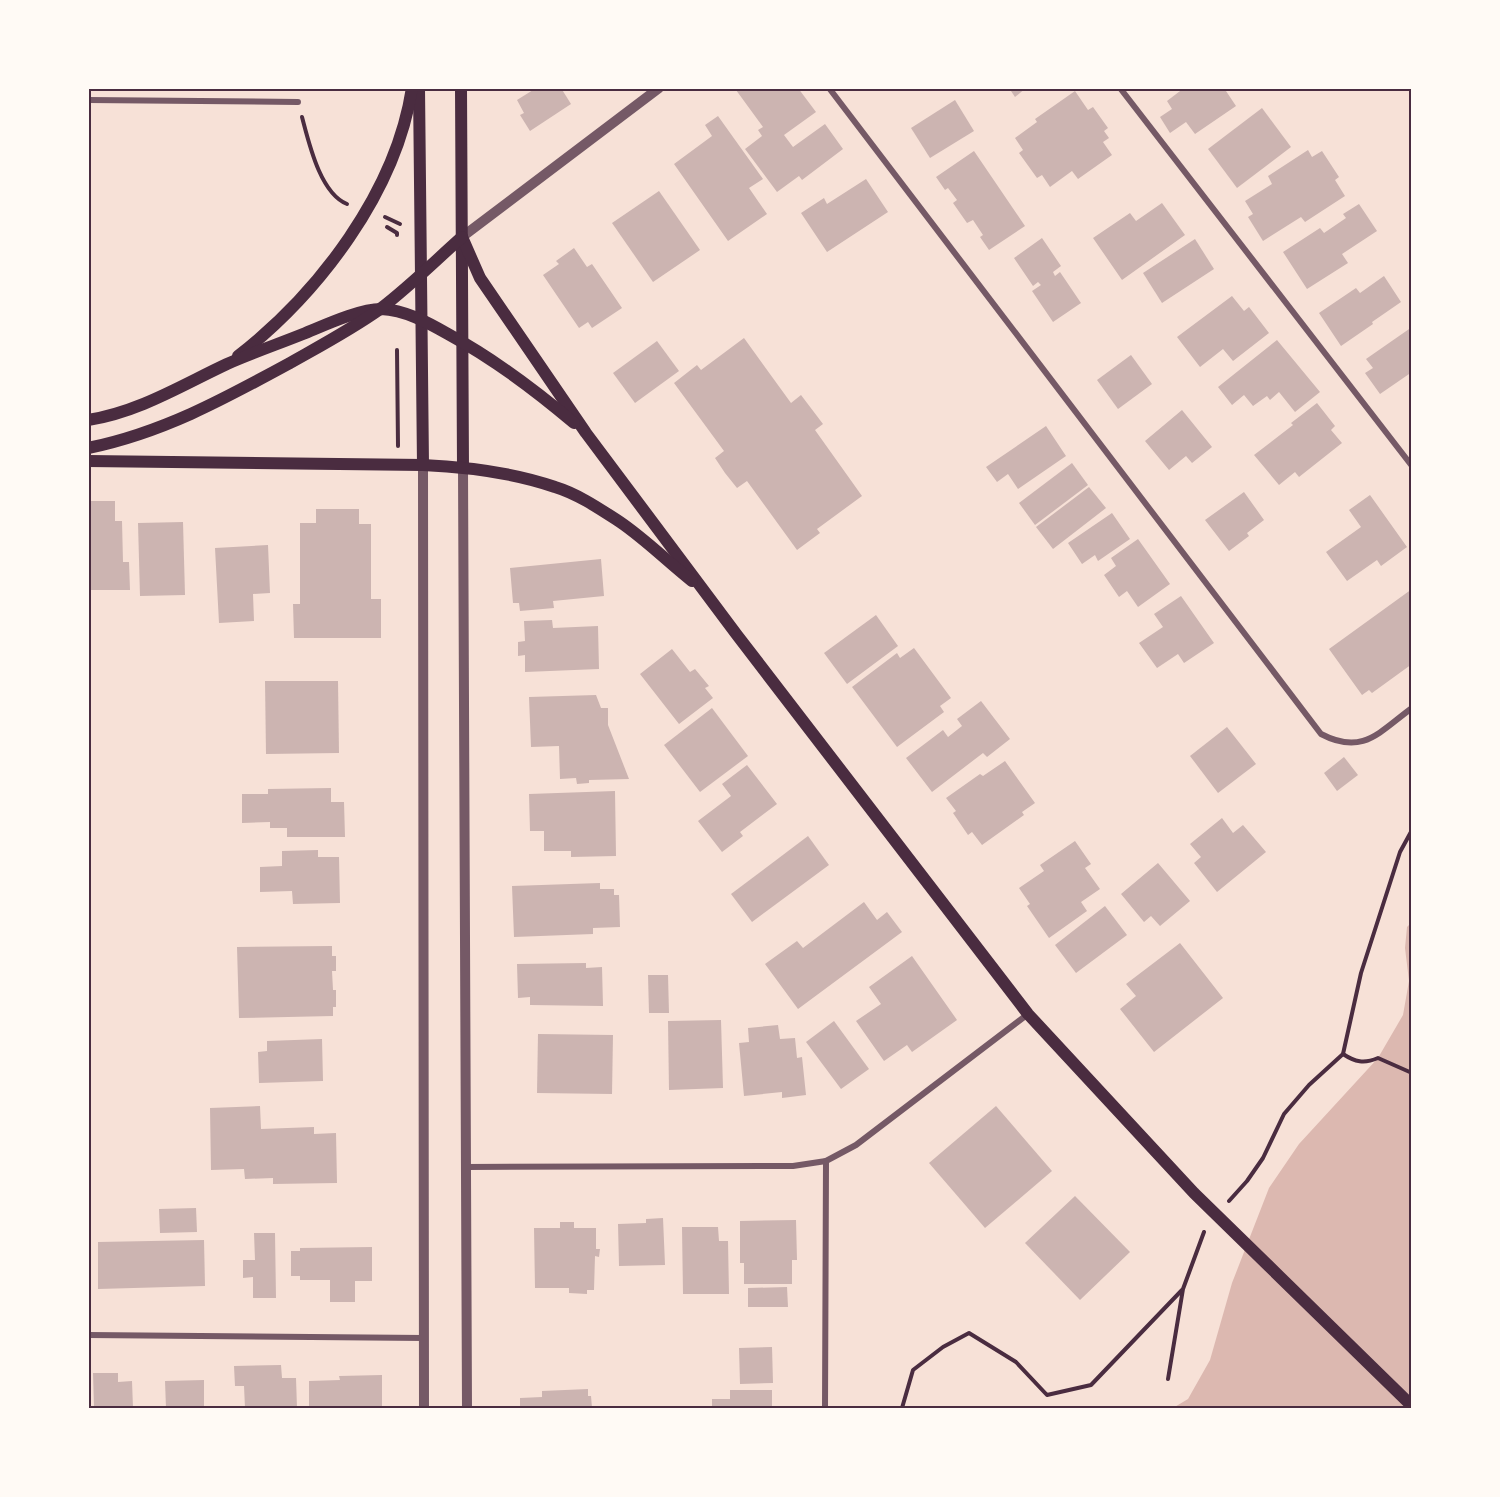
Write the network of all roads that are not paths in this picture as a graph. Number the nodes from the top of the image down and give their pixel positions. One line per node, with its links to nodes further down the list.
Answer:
1 (412, 88): 14 (main road)
2 (419, 88): 10 (main road)
3 (462, 88): 9 (main road)
4 (659, 88): 9 (street)
5 (829, 88): 23 (street)
6 (1120, 88): 20 (street)
7 (88, 100): 8 (street)
8 (298, 102)
9 (462, 237): 10 (main road); 13 (main road); 16 (main road)
10 (421, 273): 11 (main road); 12 (main road)
11 (379, 309): 12 (main road); 14 (main road); 17 (main road)
12 (422, 320): 13 (main road); 19 (main road)
13 (463, 342): 16 (main road); 21 (main road)
14 (227, 364): 15 (main road)
15 (88, 420)
16 (586, 433): 22 (main road)
17 (88, 448)
18 (88, 461): 19 (main road)
19 (423, 465): 21 (main road); 28 (street)
20 (1412, 466)
21 (463, 467): 22 (main road); 26 (street)
22 (706, 593): 24 (main road)
23 (1412, 708)
24 (1028, 1014): 25 (street); 29 (main road)
25 (826, 1161): 26 (street); 32 (street)
26 (466, 1167): 31 (street)
27 (88, 1335): 28 (street)
28 (424, 1338): 30 (street)
29 (1412, 1406)
30 (424, 1408)
31 (466, 1408)
32 (825, 1408)

